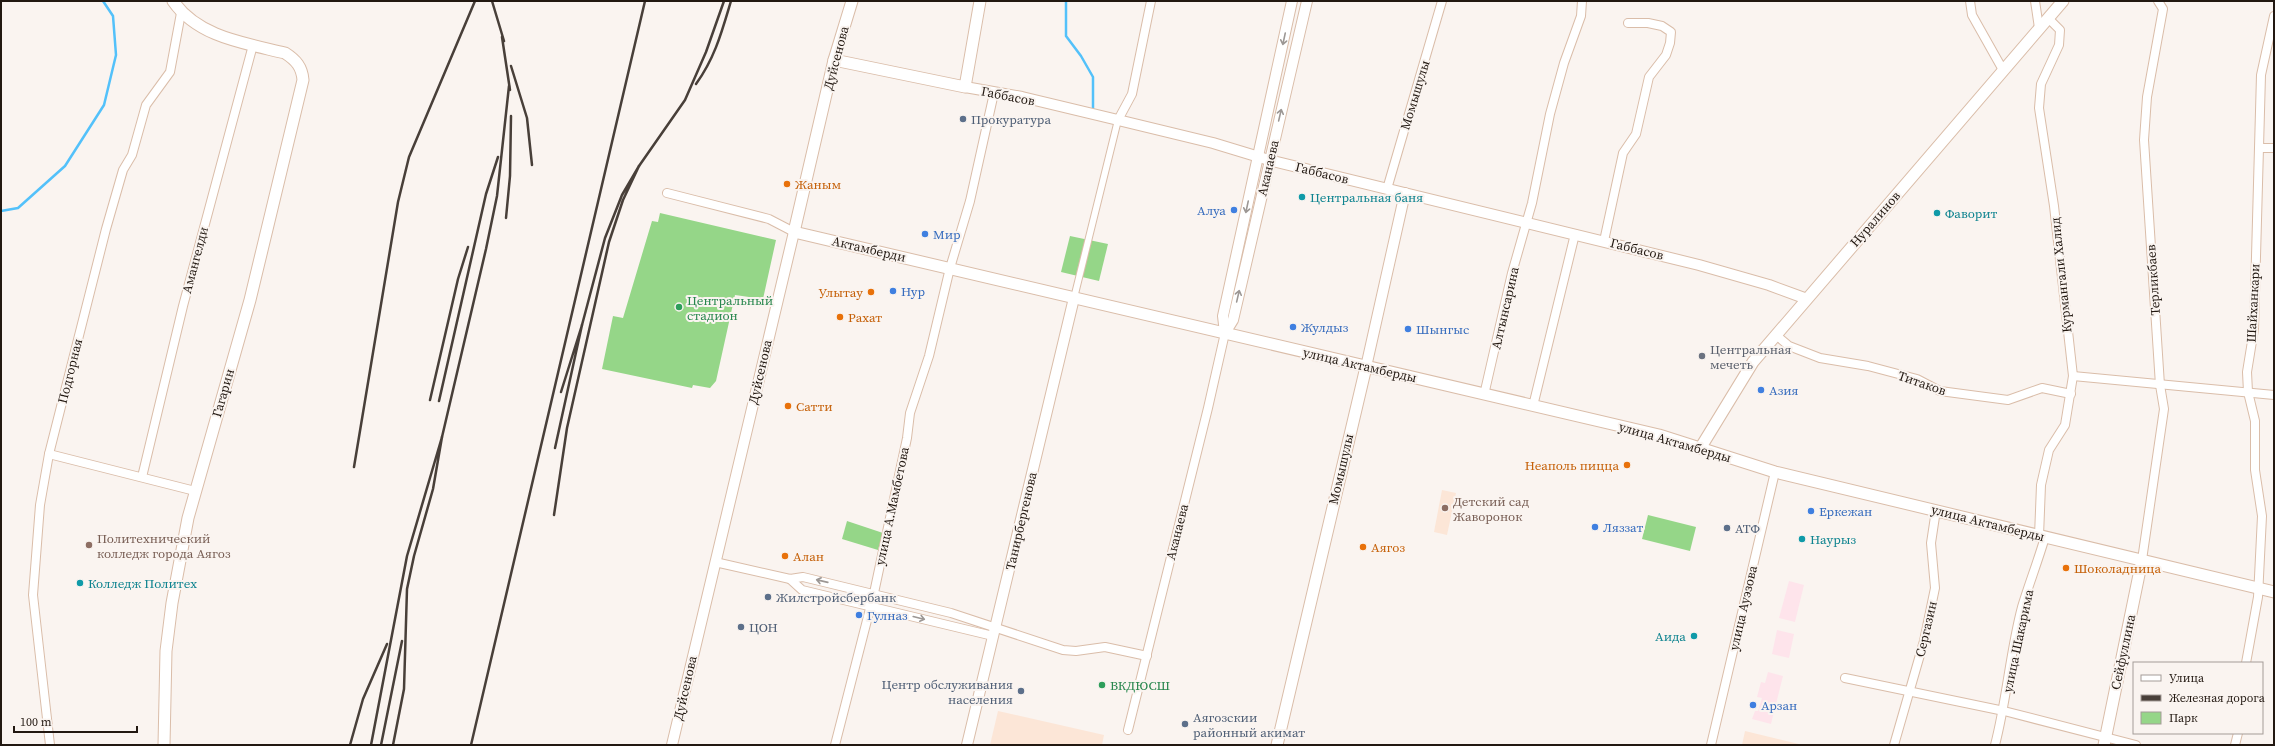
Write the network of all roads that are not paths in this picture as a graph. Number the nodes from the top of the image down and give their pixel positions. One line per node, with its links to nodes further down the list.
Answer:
1 (173, 1): 13 (main road)
2 (852, 1): 19 (main road, Дуйсенова)
3 (980, 1): 21 (main road)
4 (1151, 1): 23 (street)
5 (1292, 1): 26 (street, Аканаева, one-way to 26)
6 (1307, 1): 27 (street, Аканаева, one-way to 6)
7 (1442, 1): 28 (street, Момышулы)
8 (1582, 1): 31 (street, Алтынсарина)
9 (1970, 1): 20 (street)
10 (2035, 1): 17 (street)
11 (2063, 1): 15 (main road, Нуралинов)
12 (2158, 1): 42 (street, Терликбаев)
13 (181, 13): 18 (main road); 49 (street, Подгорная)
14 (2274, 16): 24 (street, Шайханкари)
15 (2048, 18): 17 (main road, Нуралинов); 41 (street, Курмангали Халид)
16 (1628, 23): 34 (street)
17 (2039, 28): 20 (main road, Нуралинов)
18 (253, 45): 51 (street, Амангелди); 52 (main road, Гагарин)
19 (834, 60): 21 (main road, Габбасов); 32 (main road, Дуйсенова)
20 (2002, 70): 37 (main road, Нуралинов)
21 (964, 87): 22 (street, Габбасов)
22 (994, 93): 23 (street, Габбасов); 35 (street, улица А.Мамбетова)
23 (1118, 120): 26 (street, Габбасов); 36 (street)
24 (2260, 148): 25 (street); 43 (street, Шайханкари)
25 (2274, 148)
26 (1258, 157): 27 (street, Габбасов); 38 (street, Аканаева, one-way to 38)
27 (1269, 160): 28 (street, Габбасов); 38 (street, Аканаева, one-way to 27)
28 (1387, 189): 30 (street, Габбасов)
29 (667, 193): 32 (street, Актамберди)
30 (1405, 193): 31 (street, Габбасов); 40 (street, Момышулы)
31 (1527, 222): 33 (street, Габбасов); 45 (street, Алтынсарина)
32 (794, 232): 35 (main road, Актамберди); 56 (street, Дуйсенова)
33 (1575, 234): 34 (street, Габбасов); 47 (street)
34 (1604, 241): 37 (street, Габбасов)
35 (950, 268): 36 (main road, Актамберди); 60 (street, улица А.Мамбетова)
36 (1074, 298): 38 (main road, улица Актамберды); 62 (street, Танирбергенова)
37 (1807, 299): 39 (main road, Нуралинов)
38 (1224, 332): 40 (main road, улица Актамберды); 63 (street, Аканаева)
39 (1776, 335): 44 (street, Титаков); 48 (main road, Нуралинов)
40 (1366, 367): 45 (main road, улица Актамберды); 76 (main road, Момышулы)
41 (2073, 376): 42 (street); 44 (street, Курмангали Халид)
42 (2160, 385): 43 (street); 55 (street, Терликбаев)
43 (2248, 392): 46 (street); 58 (street, Шайханкари)
44 (2071, 394): 54 (street, Курмангали Халид)
45 (1484, 395): 47 (main road, улица Актамберды)
46 (2274, 395)
47 (1533, 406): 48 (main road, улица Актамберды)
48 (1701, 447): 50 (main road, улица Актамберды)
49 (49, 454): 51 (street); 71 (street, Подгорная)
50 (1775, 472): 53 (main road, улица Актамберды); 77 (street, улица Ауэзова)
51 (142, 477): 52 (street)
52 (195, 491): 72 (main road, Гагарин)
53 (1936, 510): 54 (main road, улица Актамберды); 66 (street, Сергазин)
54 (2042, 537): 55 (main road, улица Актамберды); 67 (street, улица Шакарима)
55 (2142, 560): 58 (main road, улица Актамберды); 70 (main road, Сейфуллина)
56 (715, 562): 57 (street); 73 (street, Дуйсенова)
57 (790, 579): 60 (street, one-way to 57); 61 (street)
58 (2259, 589): 59 (main road, улица Актамберды); 64 (street, Шайханкари)
59 (2274, 592)
60 (874, 593): 61 (street, улица А.Мамбетова); 62 (street)
61 (871, 606): 62 (street, one-way to 62); 74 (street, улица А.Мамбетова)
62 (994, 631): 63 (street); 75 (street, Танирбергенова)
63 (1147, 656): 68 (street, Аканаева)
64 (2246, 662)
65 (1845, 678): 66 (street)
66 (1910, 690): 67 (street); 78 (street, Сергазин)
67 (2004, 711): 70 (street); 79 (street, улица Шакарима)
68 (1128, 730)
69 (2238, 734): 81 (street)
70 (2105, 740): 80 (street)
71 (50, 745)
72 (164, 745)
73 (672, 745)
74 (835, 745)
75 (967, 745)
76 (1277, 745)
77 (1711, 745)
78 (1894, 745)
79 (1995, 745)
80 (2136, 745)
81 (2234, 745)

